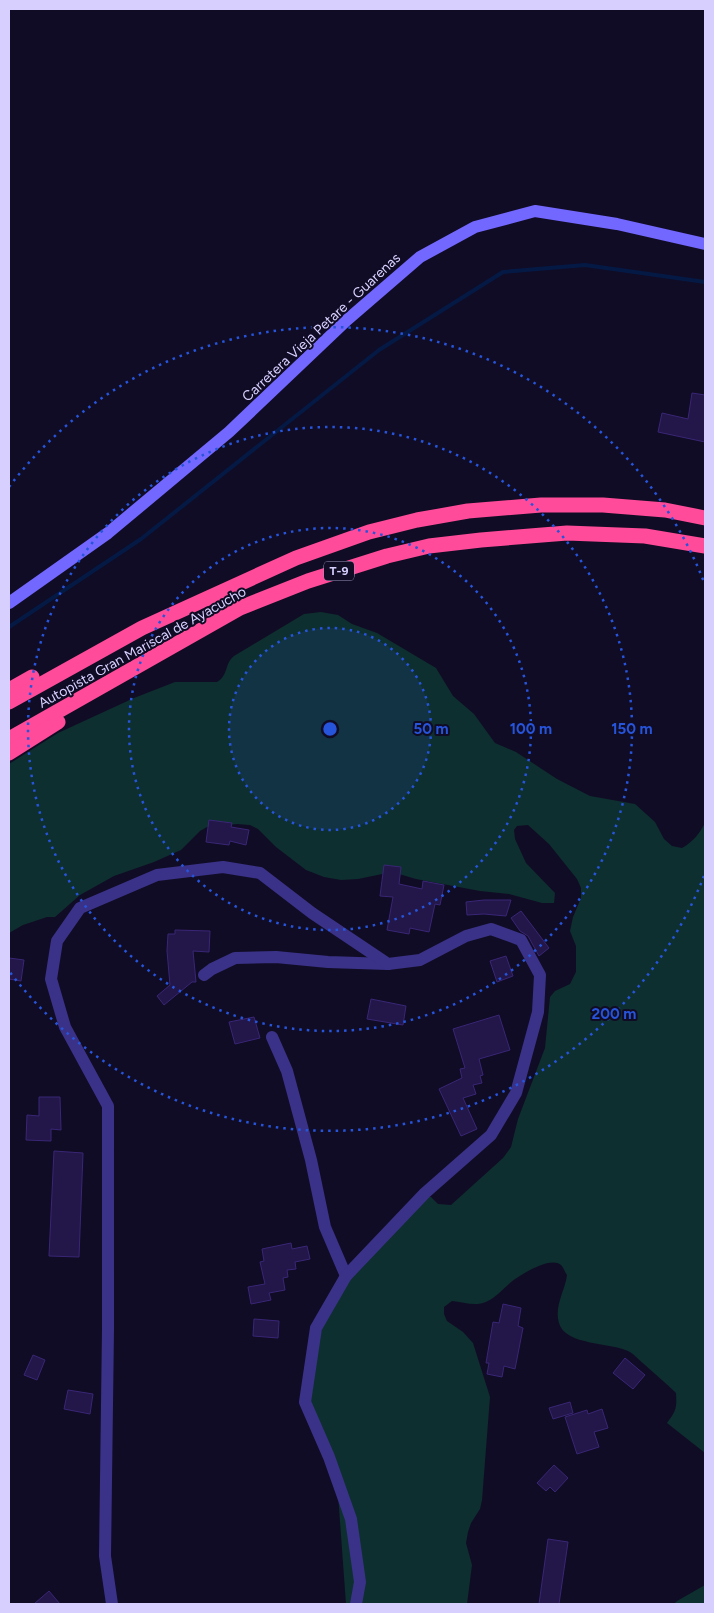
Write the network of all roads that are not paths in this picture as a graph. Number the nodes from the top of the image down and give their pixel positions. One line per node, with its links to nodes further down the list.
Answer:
1 (705, 244): 4 (main road, Carretera Vieja Petare - Guarenas)
2 (705, 518): 5 (highway, Autopista Gran Mariscal de Ayacucho / T-9)
3 (705, 546): 6 (highway, Autopista Gran Mariscal de Ayacucho / T-9)
4 (9, 603)
5 (142, 628): 7 (highway); 8 (highway, Autopista Gran Mariscal de Ayacucho / T-9)
6 (153, 656): 9 (highway, Autopista Gran Mariscal de Ayacucho / T-9); 10 (highway)
7 (9, 690)
8 (9, 702)
9 (9, 740)
10 (9, 754)
11 (388, 964): 12 (street); 14 (street); 15 (street)
12 (204, 975)
13 (272, 1037): 14 (street)
14 (346, 1276): 16 (street)
15 (112, 1604)
16 (356, 1604)

